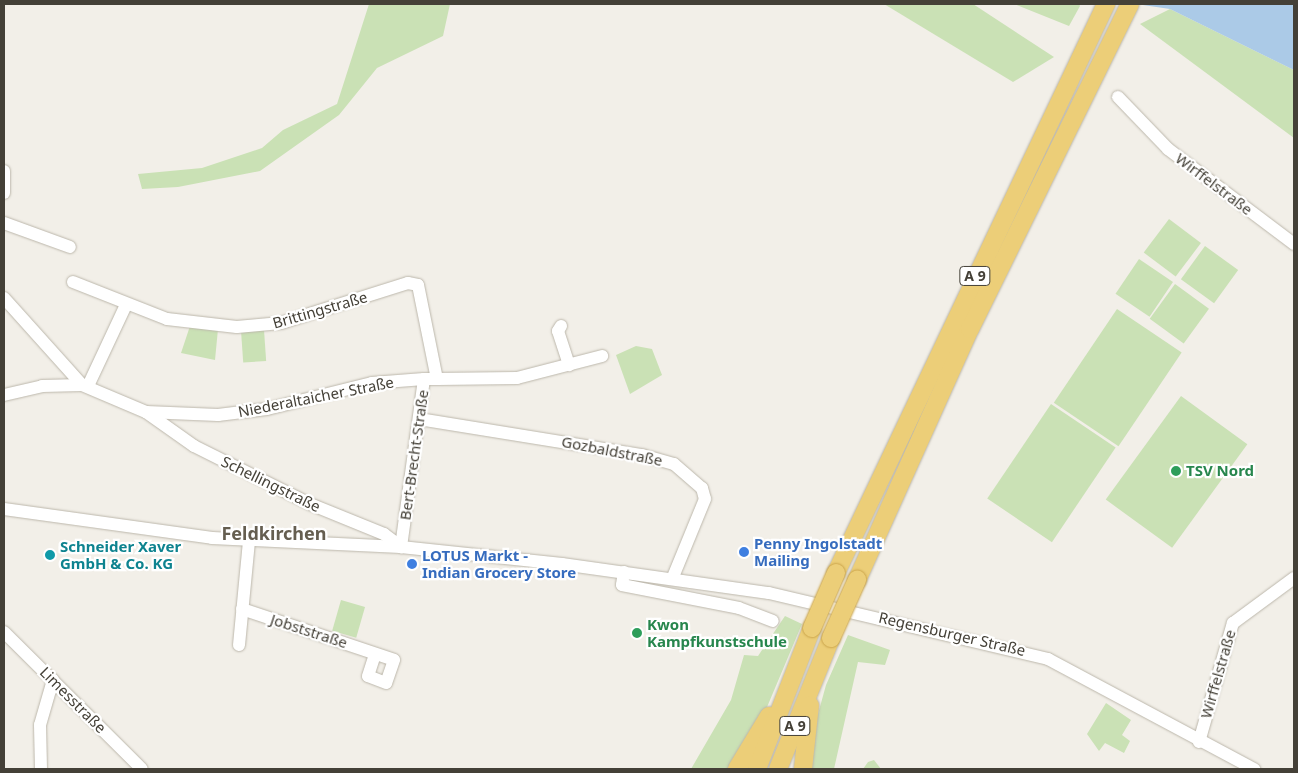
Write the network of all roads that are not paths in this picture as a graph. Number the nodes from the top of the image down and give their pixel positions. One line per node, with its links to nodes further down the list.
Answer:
1 (1106, 4): 35 (highway, A 9, bridge)
2 (1130, 4): 36 (highway, A 9, bridge)
3 (1118, 97): 7 (street, Wirffelstraße)
4 (5, 172): 5 (street)
5 (4, 192)
6 (4, 222): 8 (street)
7 (1294, 244)
8 (70, 247)
9 (74, 282): 12 (street, Brittingstraße)
10 (420, 288): 12 (street, Brittingstraße); 16 (street, Bert-Brecht-Straße)
11 (4, 298): 17 (street)
12 (126, 305): 17 (street)
13 (561, 326): 15 (street)
14 (602, 356): 15 (street, Niederaltaicher Straße)
15 (570, 365): 16 (street, Niederaltaicher Straße)
16 (430, 379): 20 (street, Niederaltaicher Straße); 21 (street, Bert-Brecht-Straße)
17 (85, 385): 18 (street, Niederaltaicher Straße); 19 (street, Niederaltaicher Straße)
18 (4, 395)
19 (146, 412): 20 (street, Niederaltaicher Straße); 22 (street, Schellingstraße)
20 (177, 415): 22 (street)
21 (419, 419): 25 (street, Bert-Brecht-Straße); 27 (street, Gozbaldstraße)
22 (170, 431): 25 (street, Schellingstraße)
23 (4, 509): 24 (street, Regensburger Straße)
24 (249, 541): 25 (street, Regensburger Straße); 29 (street)
25 (401, 547): 26 (street, Regensburger Straße)
26 (624, 572): 27 (street, Regensburger Straße); 30 (street)
27 (673, 577): 38 (street, Regensburger Straße)
28 (1294, 578): 38 (street, Wirffelstraße)
29 (242, 609): 32 (street); 33 (street, Jobststraße)
30 (773, 621)
31 (4, 633): 34 (street, Limesstraße)
32 (239, 645)
33 (375, 654)
34 (52, 680): 41 (street); 42 (street, Limesstraße)
35 (790, 683): 37 (highway, A 9); 45 (highway, A 9)
36 (813, 683): 46 (highway, A 9); 47 (highway, A 9)
37 (776, 708): 43 (highway, A 9); 44 (highway, A 9)
38 (1199, 742): 39 (street, Regensburger Straße)
39 (1228, 764): 40 (street, Regensburger Straße)
40 (1248, 768)
41 (41, 769)
42 (142, 769)
43 (737, 769)
44 (751, 769)
45 (757, 769)
46 (778, 769)
47 (804, 769)

